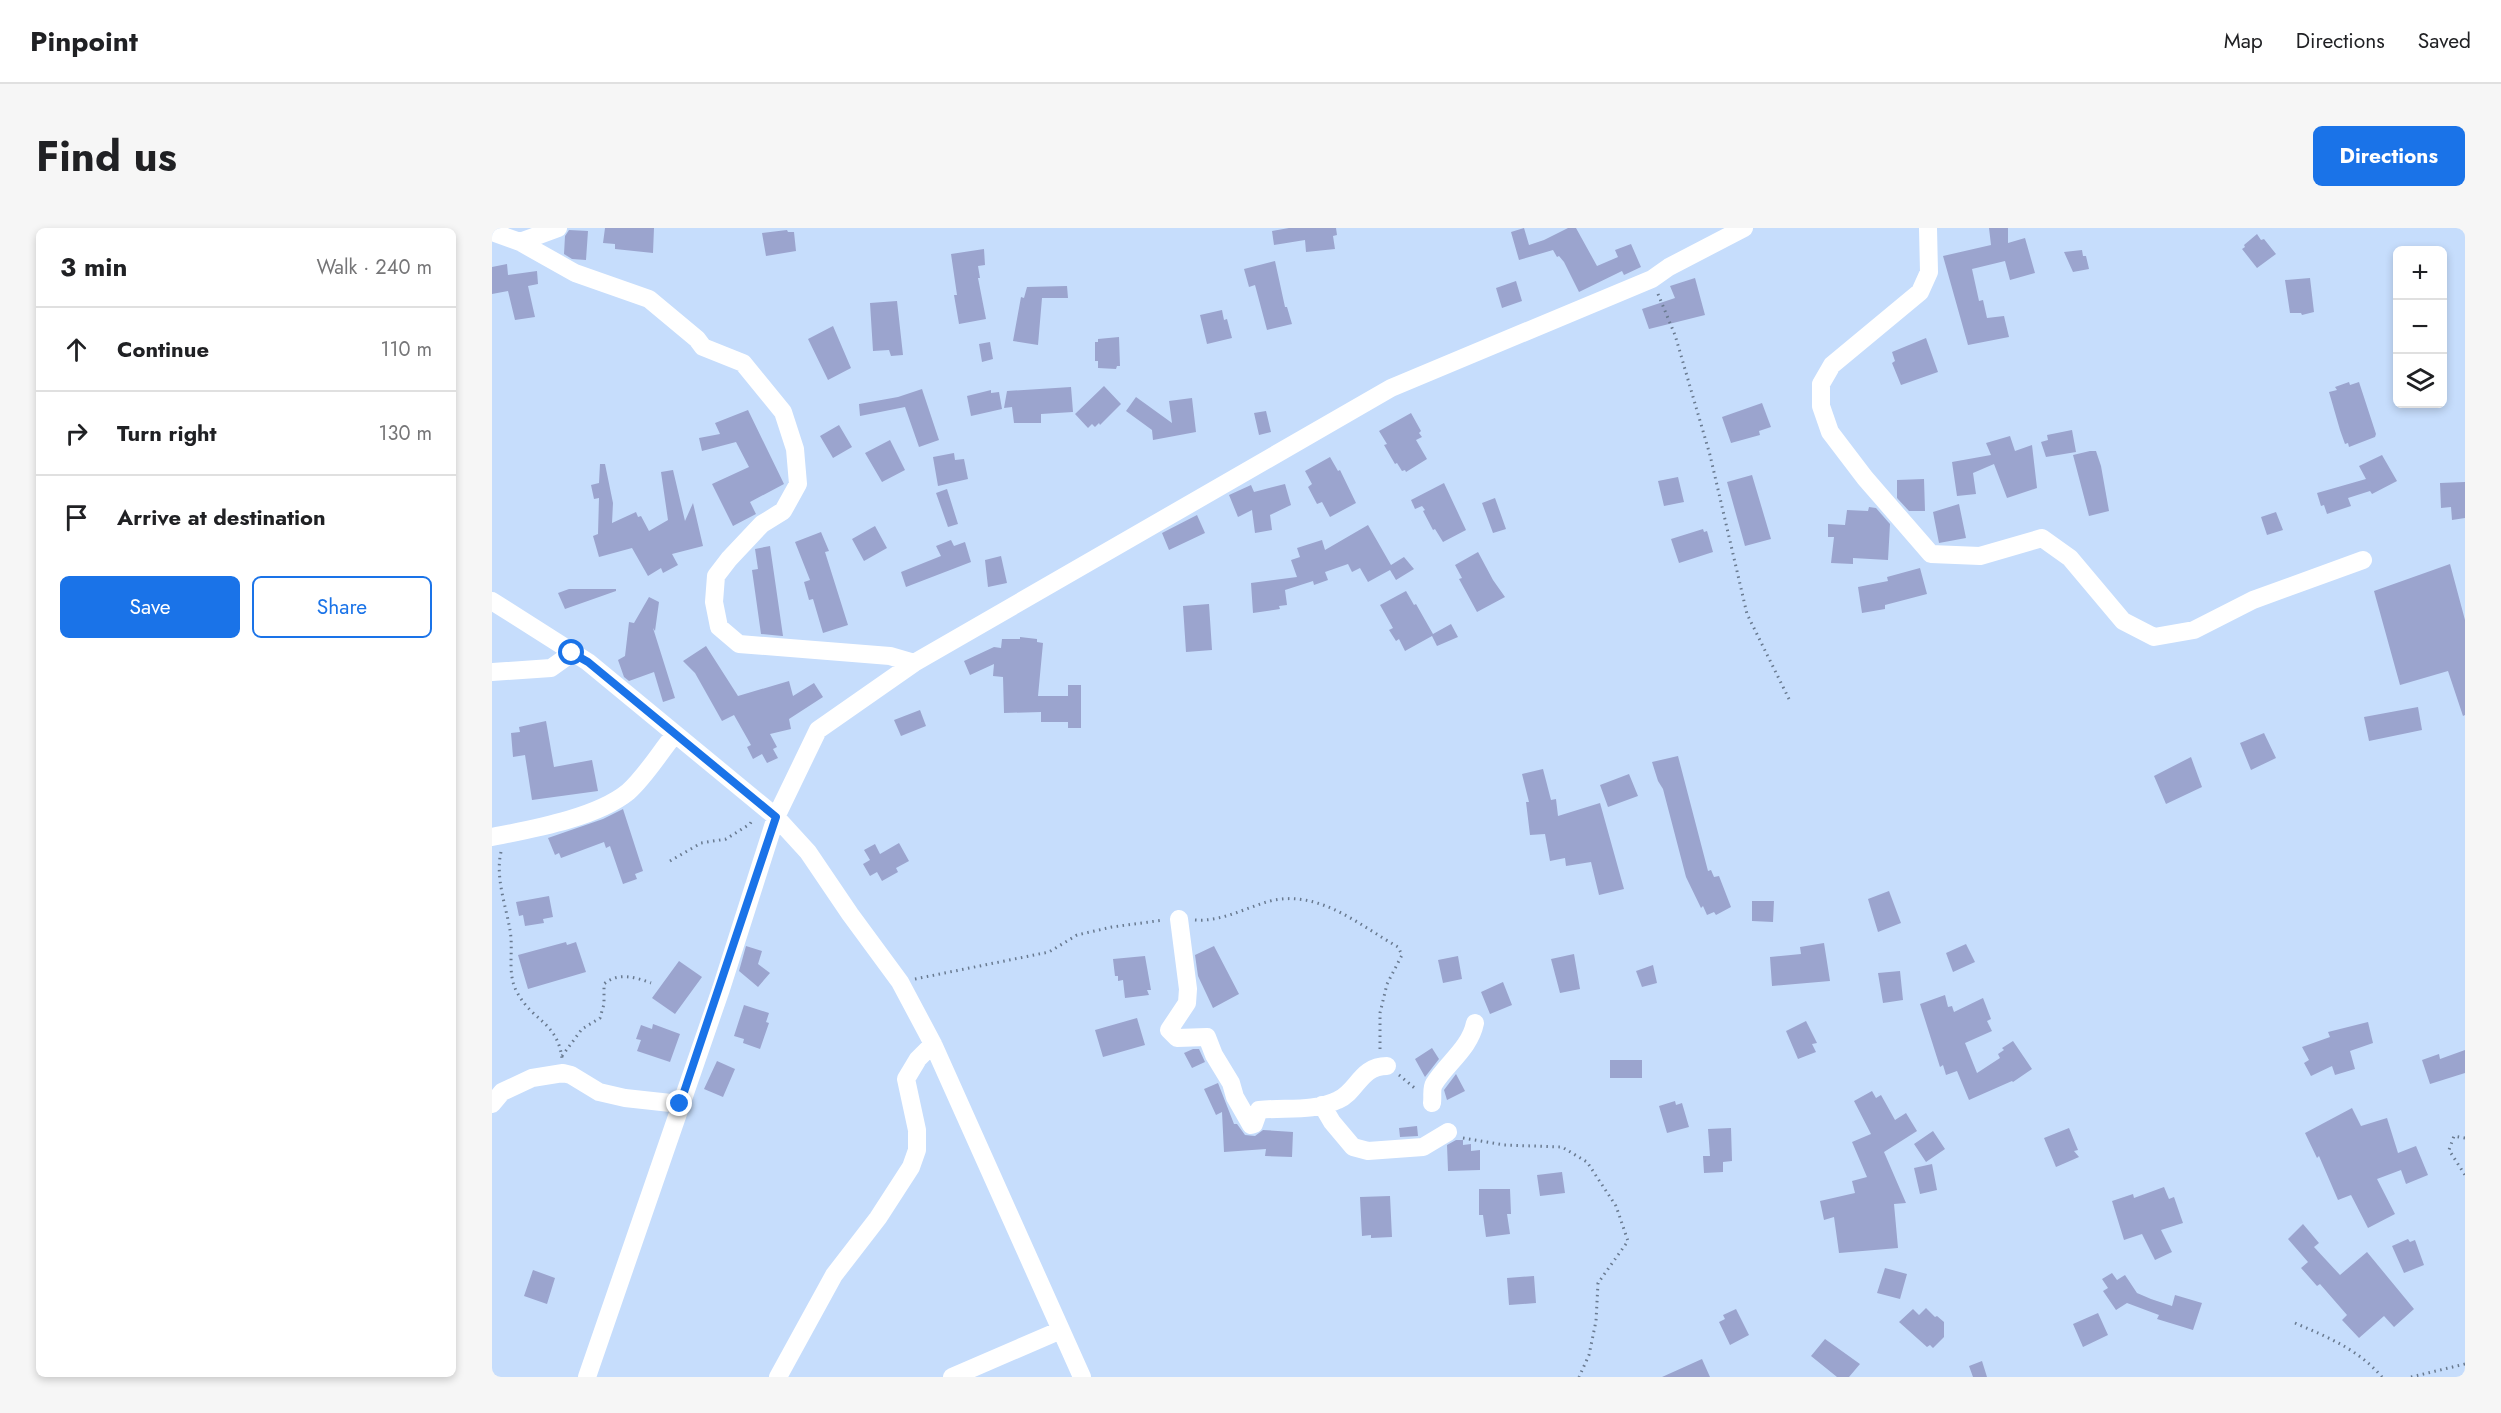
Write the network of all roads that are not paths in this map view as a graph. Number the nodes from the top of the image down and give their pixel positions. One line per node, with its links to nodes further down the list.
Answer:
1 (558, 228): 5 (street)
2 (1744, 228): 9 (street)
3 (1928, 228): 6 (street)
4 (492, 232): 5 (street)
5 (520, 242): 9 (street)
6 (2363, 560)
7 (492, 601): 8 (street)
8 (572, 653): 10 (street); 11 (street)
9 (914, 663): 12 (street)
10 (492, 672)
11 (675, 734): 12 (street); 13 (street)
12 (776, 817): 16 (street); 20 (street)
13 (500, 835)
14 (1179, 919): 21 (street)
15 (1475, 1023): 18 (street)
16 (933, 1044): 23 (street); 25 (street)
17 (1387, 1066): 21 (street)
18 (1432, 1102)
19 (492, 1104): 20 (street)
20 (680, 1104): 24 (street)
21 (1322, 1105): 22 (street)
22 (1448, 1132)
23 (1061, 1330): 26 (street); 27 (street)
24 (587, 1377)
25 (778, 1377)
26 (952, 1377)
27 (1082, 1377)

